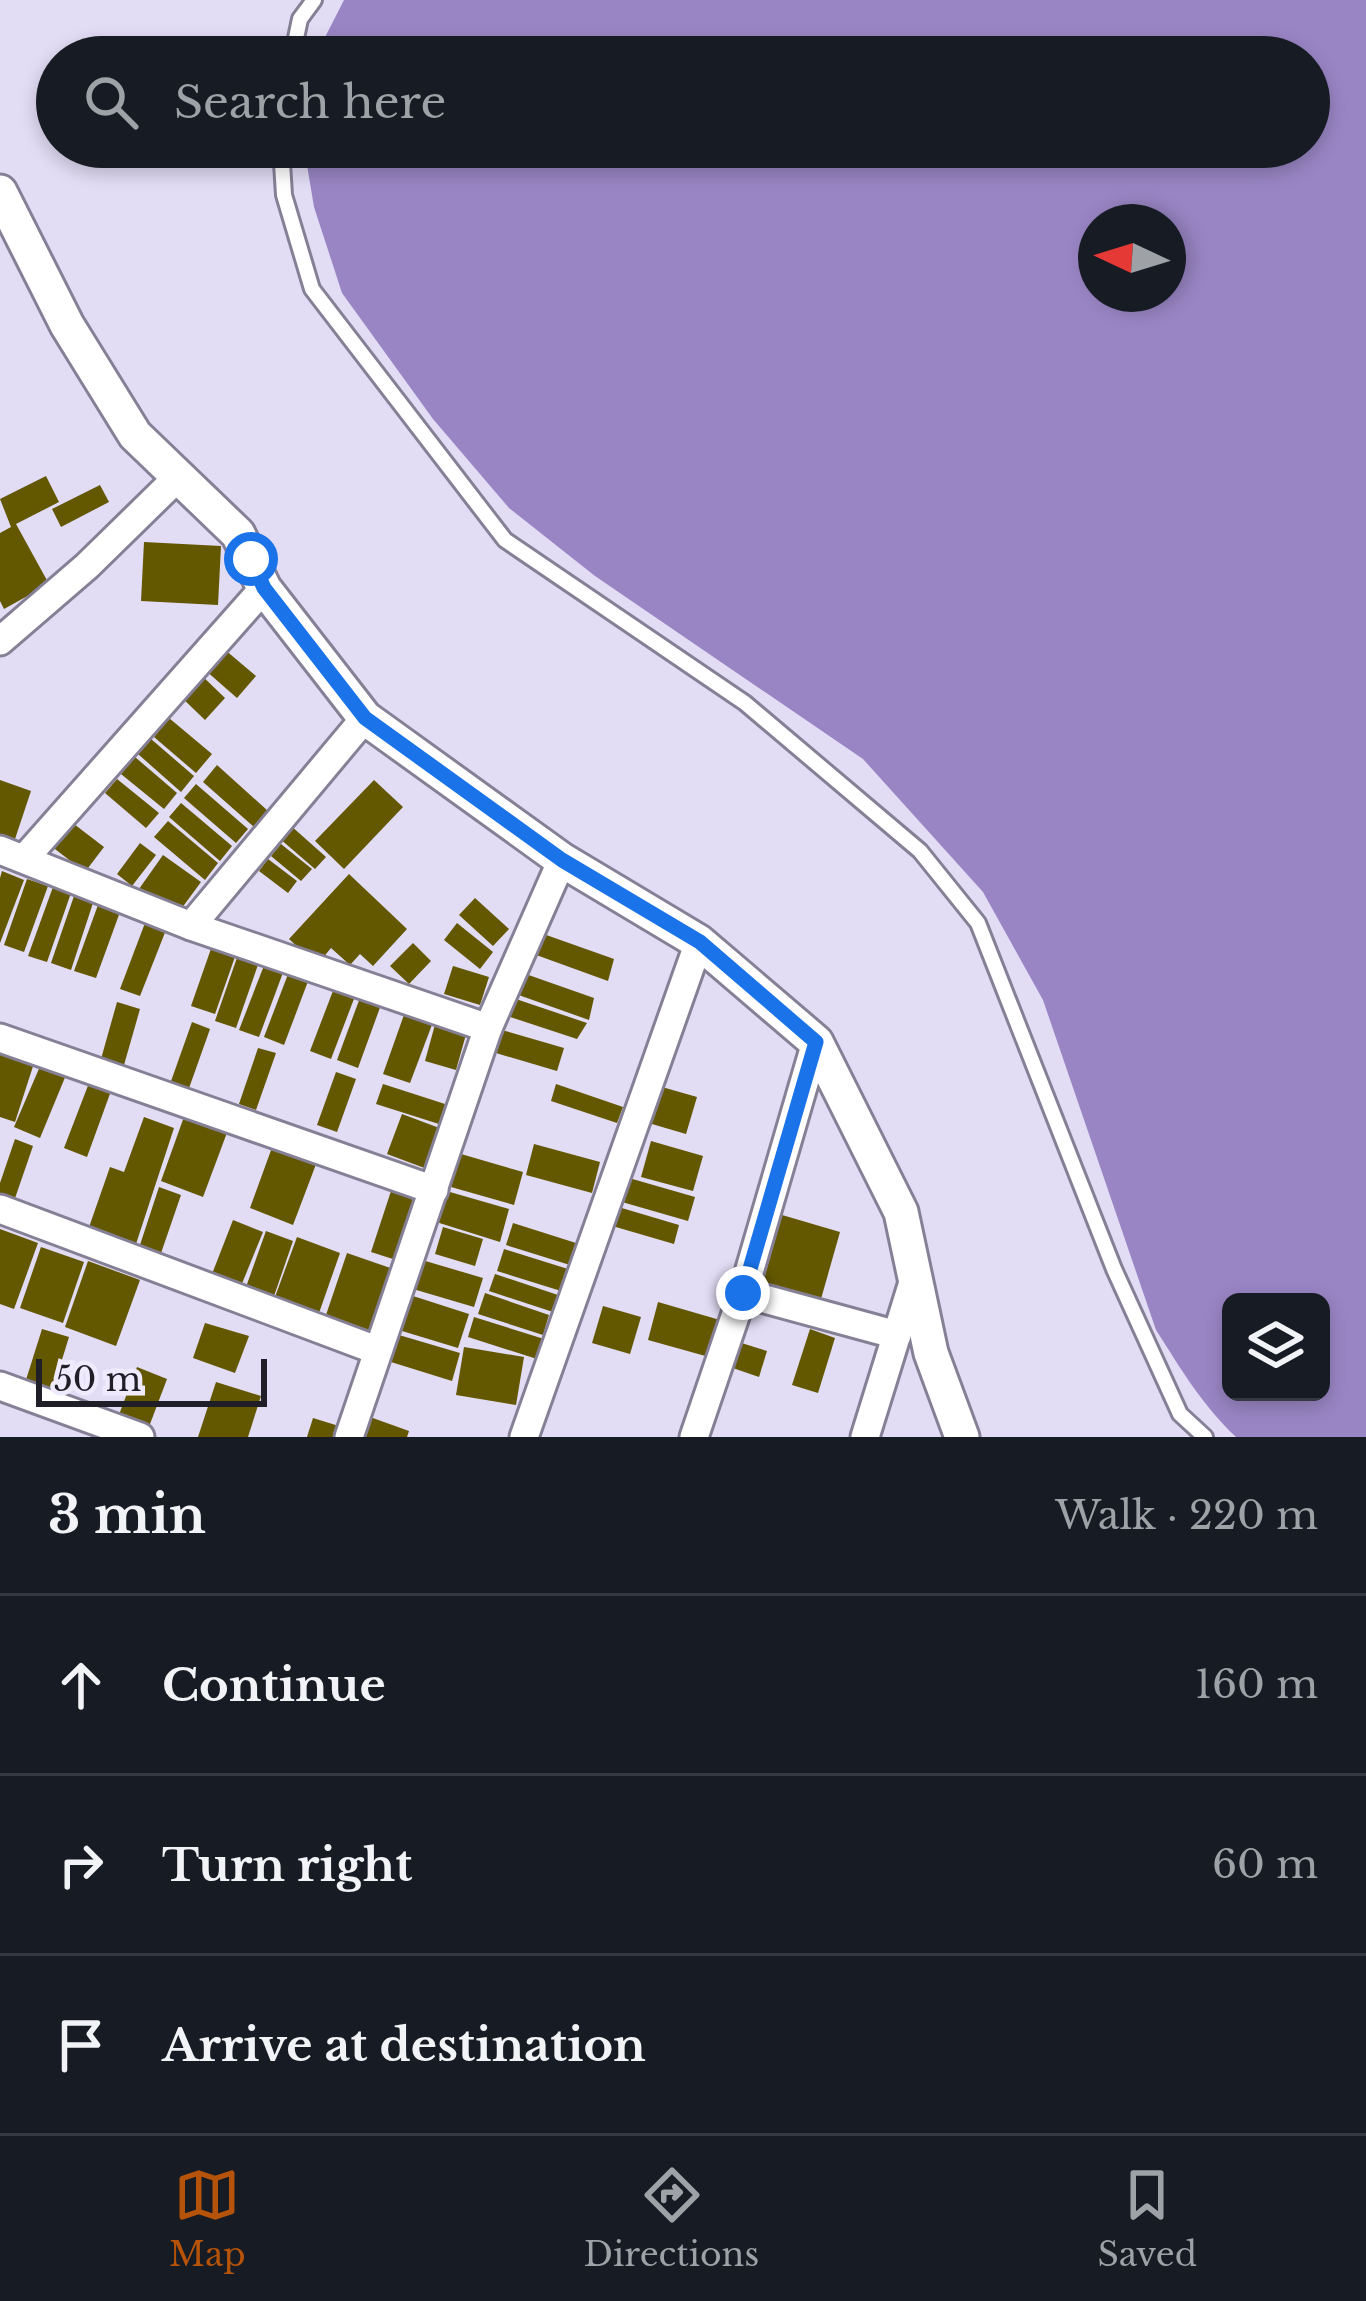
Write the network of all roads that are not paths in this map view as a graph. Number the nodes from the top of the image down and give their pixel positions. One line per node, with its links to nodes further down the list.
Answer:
1 (314, 0): 2 (lane)
2 (296, 36)
3 (282, 168): 29 (lane)
4 (0, 192): 5 (street)
5 (177, 478): 6 (street); 7 (street)
6 (264, 588): 8 (street); 9 (street)
7 (0, 641)
8 (365, 718): 10 (street); 11 (street)
9 (12, 854): 11 (street)
10 (562, 860): 12 (street); 13 (street)
11 (190, 926): 13 (street)
12 (700, 942): 15 (street); 25 (street)
13 (488, 1028): 16 (street)
14 (0, 1038): 16 (street)
15 (816, 1042): 18 (street); 19 (street)
16 (434, 1190): 21 (street)
17 (0, 1209): 21 (street)
18 (914, 1279): 20 (street); 28 (street)
19 (743, 1293): 20 (street); 26 (street)
20 (897, 1335): 27 (street)
21 (376, 1350): 24 (street)
22 (0, 1386): 23 (street)
23 (140, 1437)
24 (350, 1437)
25 (524, 1437)
26 (694, 1437)
27 (865, 1437)
28 (962, 1437)
29 (1205, 1437)

